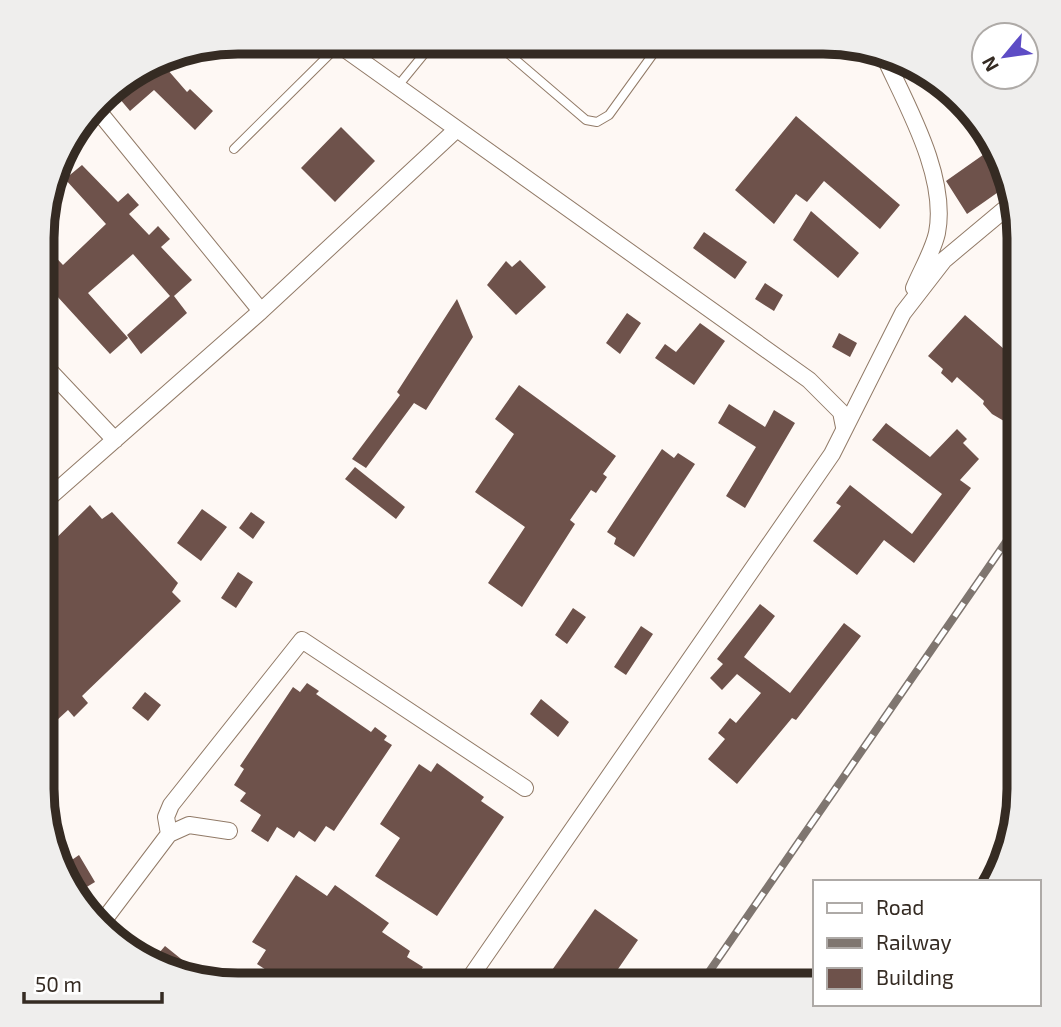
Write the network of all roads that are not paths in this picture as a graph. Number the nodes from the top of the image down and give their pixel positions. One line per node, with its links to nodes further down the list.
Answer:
1 (327, 54): 10 (lane)
2 (351, 54): 7 (street)
3 (424, 54): 7 (lane)
4 (509, 54): 5 (lane)
5 (653, 55)
6 (889, 67): 13 (street)
7 (397, 87): 9 (street)
8 (102, 115): 12 (street)
9 (457, 129): 12 (street); 15 (street)
10 (234, 149)
11 (1004, 210): 13 (street)
12 (261, 311): 16 (street)
13 (904, 313): 15 (street)
14 (54, 376): 16 (street)
15 (844, 427): 22 (street)
16 (115, 440): 17 (street)
17 (54, 493)
18 (525, 788): 20 (street)
19 (229, 831): 20 (street)
20 (169, 834): 21 (street)
21 (107, 917)
22 (474, 972)

